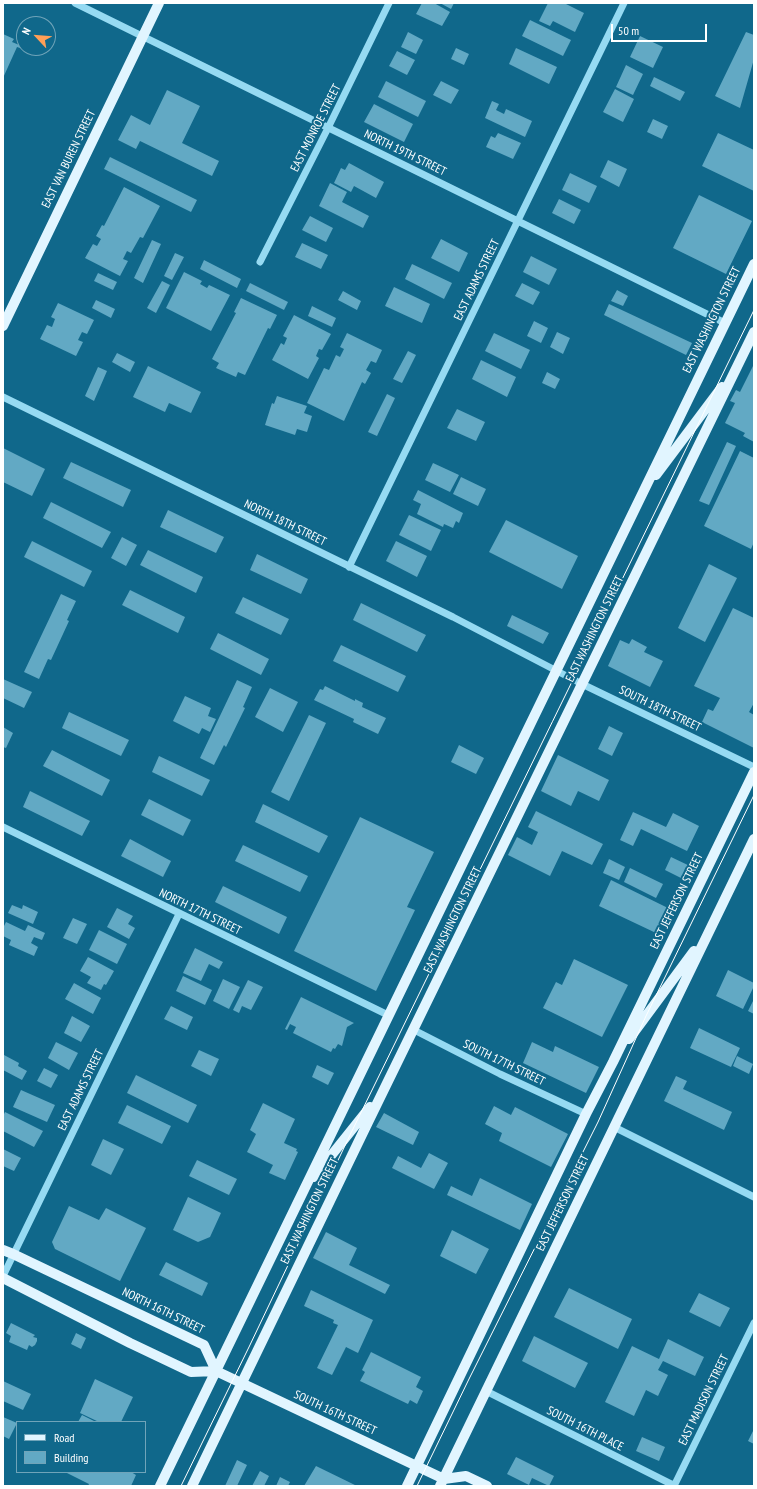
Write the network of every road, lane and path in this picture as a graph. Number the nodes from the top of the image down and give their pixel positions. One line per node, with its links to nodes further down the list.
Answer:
1 (75, 3): 5 (street, NORTH 19TH STREET)
2 (159, 3): 5 (main road, EAST VAN BUREN STREET)
3 (390, 3): 6 (street, EAST MONROE STREET)
4 (624, 3): 7 (street, EAST ADAMS STREET)
5 (143, 36): 6 (street, NORTH 19TH STREET); 11 (main road, EAST VAN BUREN STREET)
6 (328, 128): 7 (street, NORTH 19TH STREET); 8 (street, EAST MONROE STREET)
7 (518, 222): 10 (street, NORTH 19TH STREET); 16 (street, EAST ADAMS STREET)
8 (260, 262)
9 (754, 264): 10 (main road, EAST WASHINGTON STREET)
10 (725, 323): 15 (main road, EAST WASHINGTON STREET)
11 (3, 326)
12 (753, 335): 13 (main road, EAST WASHINGTON STREET)
13 (737, 366): 15 (main road, EAST WASHINGTON STREET); 18 (main road, EAST WASHINGTON STREET)
14 (3, 397): 16 (street, NORTH 18TH STREET)
15 (641, 495): 17 (main road, EAST WASHINGTON STREET)
16 (349, 567): 17 (street, NORTH 18TH STREET)
17 (556, 670): 18 (street, SOUTH 18TH STREET); 25 (main road, EAST WASHINGTON STREET)
18 (582, 684): 19 (street, SOUTH 18TH STREET); 26 (main road, EAST WASHINGTON STREET)
19 (754, 767)
20 (754, 772): 27 (main road, EAST JEFFERSON STREET)
21 (3, 827): 23 (street, NORTH 17TH STREET)
22 (754, 839): 24 (main road, EAST JEFFERSON STREET)
23 (179, 914): 25 (street, NORTH 17TH STREET); 34 (street, EAST ADAMS STREET)
24 (709, 931): 27 (main road, EAST JEFFERSON STREET); 30 (main road, EAST JEFFERSON STREET)
25 (388, 1015): 31 (main road, EAST WASHINGTON STREET)
26 (414, 1030): 28 (main road, EAST WASHINGTON STREET); 29 (street, SOUTH 17TH STREET)
27 (613, 1062): 29 (main road, EAST JEFFERSON STREET)
28 (387, 1084): 31 (main road); 38 (main road, EAST WASHINGTON STREET)
29 (586, 1114): 40 (main road, EAST JEFFERSON STREET)
30 (614, 1127): 32 (street); 39 (main road, EAST JEFFERSON STREET)
31 (302, 1191): 37 (main road, EAST WASHINGTON STREET)
32 (754, 1197)
33 (3, 1250): 34 (main road, NORTH 16TH STREET)
34 (14, 1254): 35 (street, EAST ADAMS STREET); 37 (main road, NORTH 16TH STREET)
35 (3, 1277): 37 (main road)
36 (754, 1323): 46 (street, EAST MADISON STREET)
37 (216, 1370): 38 (main road, SOUTH 16TH STREET); 42 (main road, EAST WASHINGTON STREET)
38 (241, 1383): 40 (main road, SOUTH 16TH STREET); 43 (main road, EAST WASHINGTON STREET)
39 (486, 1391): 41 (main road, EAST JEFFERSON STREET); 46 (street, SOUTH 16TH PLACE)
40 (417, 1466): 41 (main road, SOUTH 16TH STREET); 44 (main road, EAST JEFFERSON STREET)
41 (444, 1484): 45 (main road)
42 (160, 1486)
43 (192, 1486)
44 (407, 1486)
45 (487, 1486)
46 (675, 1486)

